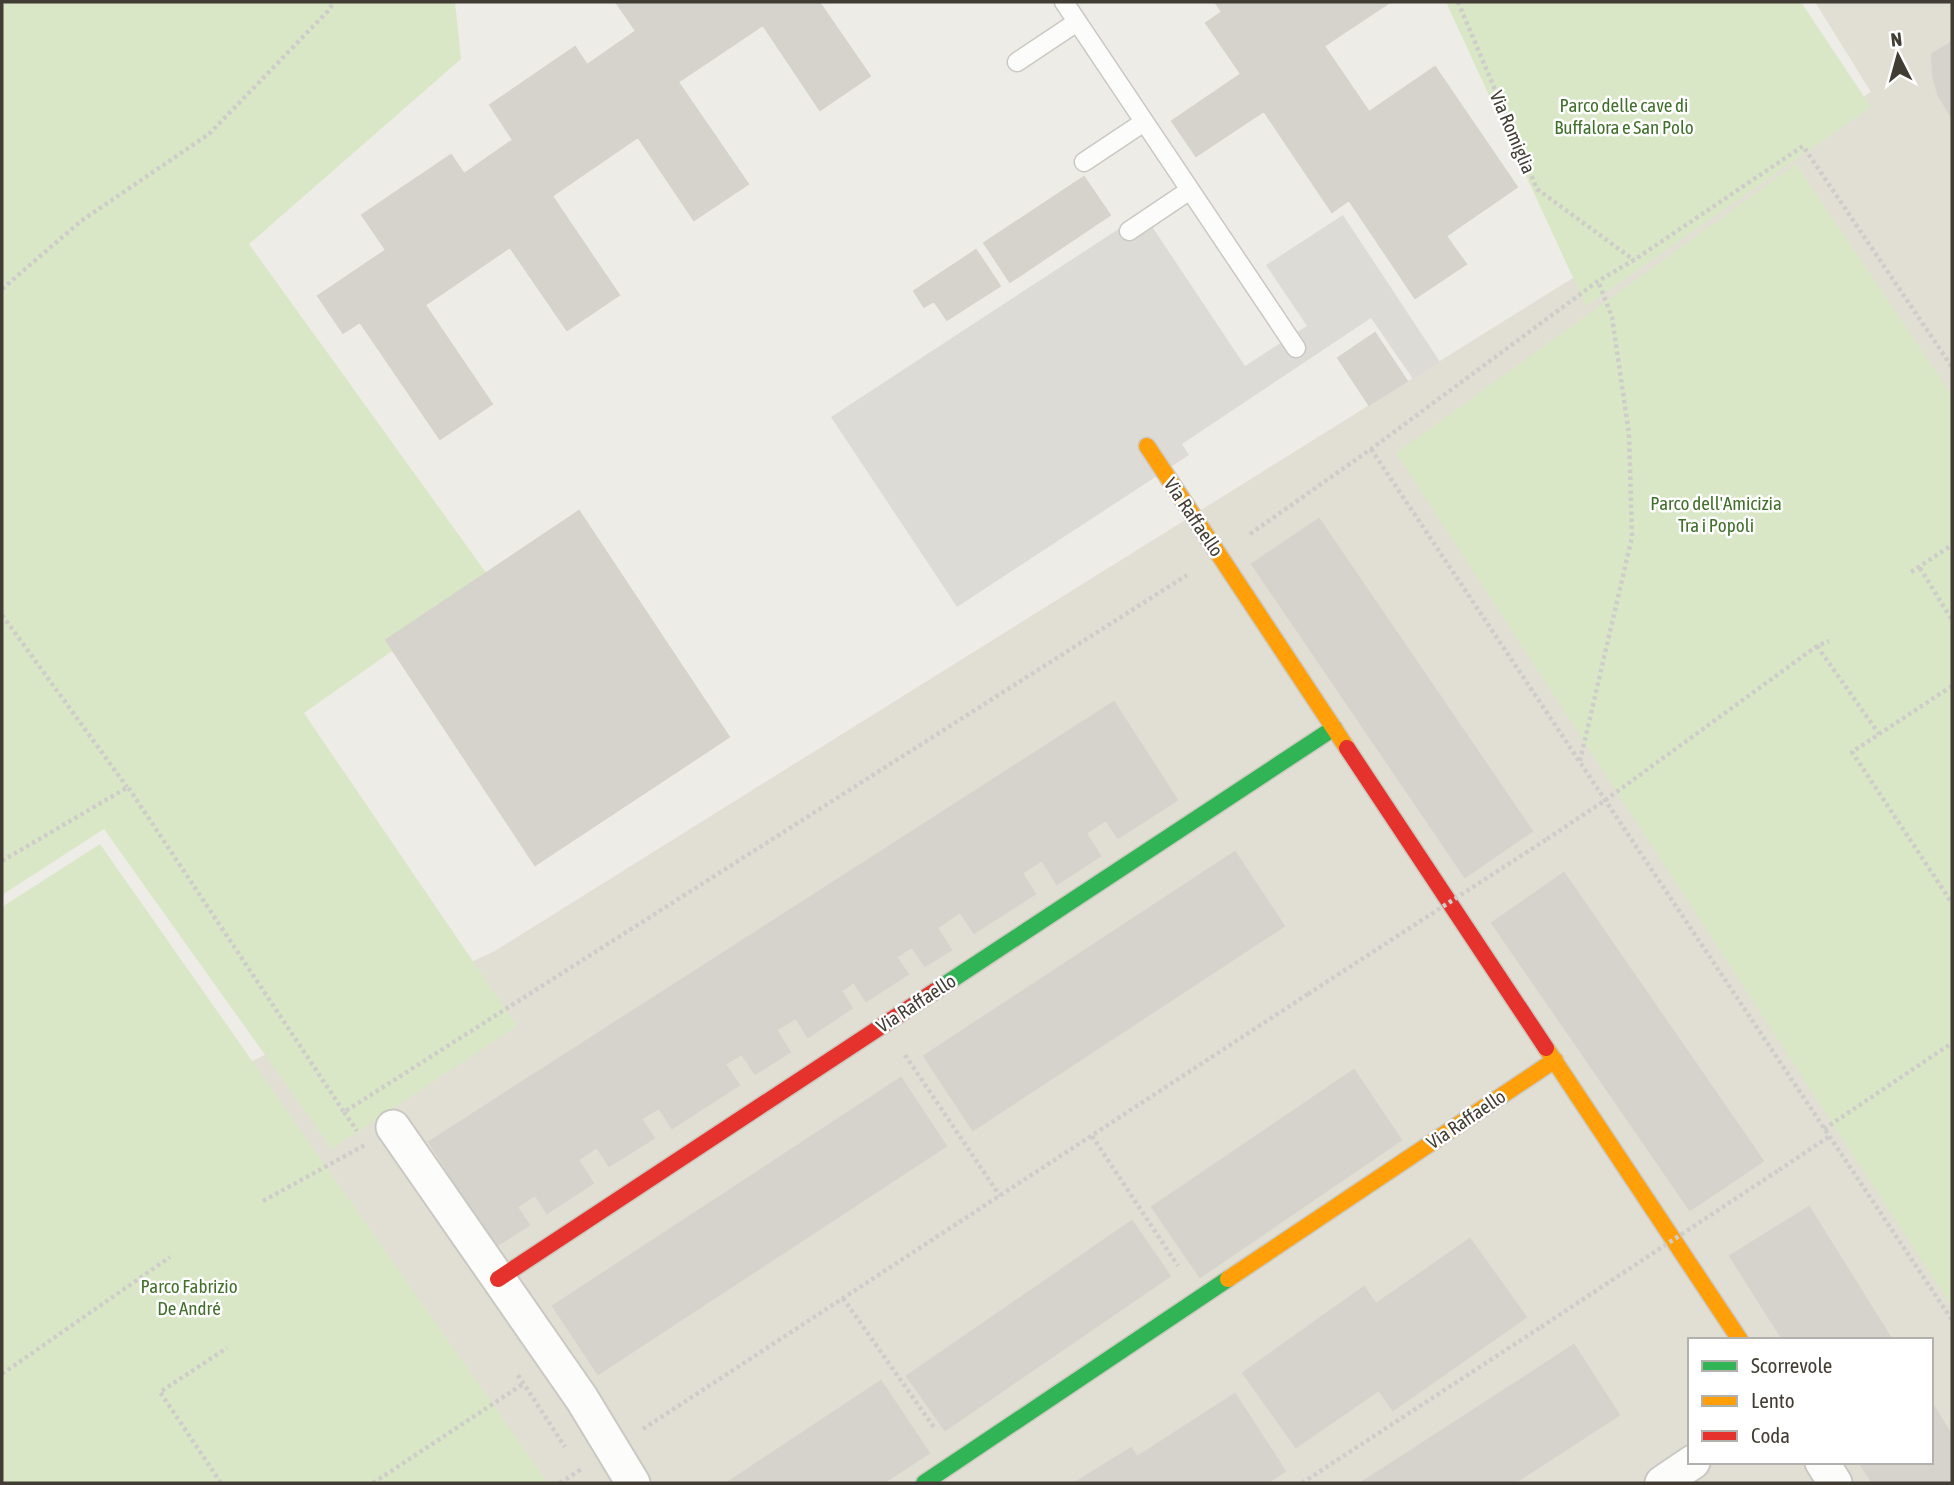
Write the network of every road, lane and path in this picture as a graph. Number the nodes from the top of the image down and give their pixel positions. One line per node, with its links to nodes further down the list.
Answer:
1 (334, 2): 12 (path)
2 (1064, 2): 4 (lane)
3 (1458, 2): 10 (path, Via Romiglia)
4 (1077, 22): 5 (lane); 6 (lane)
5 (1017, 62)
6 (1144, 122): 7 (lane); 8 (lane)
7 (1084, 162)
8 (1190, 190): 9 (lane); 13 (lane)
9 (1129, 231)
10 (1634, 260): 11 (path); 14 (path)
11 (1598, 281): 16 (path); 28 (path)
12 (2, 289)
13 (1296, 348)
14 (1952, 367)
15 (1147, 446): 18 (street, Via Raffaello)
16 (1371, 449): 18 (path); 28 (path)
17 (1952, 545): 19 (path)
18 (1219, 555): 26 (street, Via Raffaello); 29 (path)
19 (1920, 568): 20 (path); 22 (path)
20 (1911, 572)
21 (2, 615): 29 (path)
22 (1952, 620)
23 (1829, 641): 24 (path)
24 (1817, 646): 27 (path); 30 (path)
25 (1952, 686): 27 (path)
26 (1334, 728): 33 (street, Via Raffaello); 35 (street, Via Raffaello)
27 (1879, 734): 32 (path)
28 (1580, 762): 30 (path)
29 (128, 787): 31 (path)
30 (1604, 801): 36 (path); 38 (path, bridge)
31 (2, 861)
32 (1952, 903)
33 (884, 1024): 40 (path); 43 (street, Via Raffaello)
34 (1952, 1043): 36 (path)
35 (1555, 1060): 45 (street, Via Raffaello); 47 (street, Via Raffaello)
36 (1824, 1129): 39 (path)
37 (379, 1136): 41 (path); 43 (street)
38 (1092, 1136): 40 (path); 45 (path)
39 (1830, 1136): 46 (path); 60 (path, bridge)
40 (1000, 1196): 44 (path)
41 (263, 1201)
42 (170, 1257): 49 (path)
43 (498, 1279): 51 (street)
44 (843, 1298): 51 (path); 52 (path)
45 (1199, 1298): 52 (street, Via Raffaello)
46 (1952, 1320)
47 (1739, 1338)
48 (227, 1348): 55 (path)
49 (2, 1374)
50 (523, 1384): 56 (path)
51 (611, 1449): 57 (path); 58 (street)
52 (957, 1461): 59 (street, Via Raffaello)
53 (1690, 1464): 61 (street)
54 (1823, 1464): 62 (street)
55 (221, 1483)
56 (373, 1483)
57 (560, 1483)
58 (633, 1483)
59 (924, 1483)
60 (1302, 1483)
61 (1662, 1483)
62 (1835, 1483)

